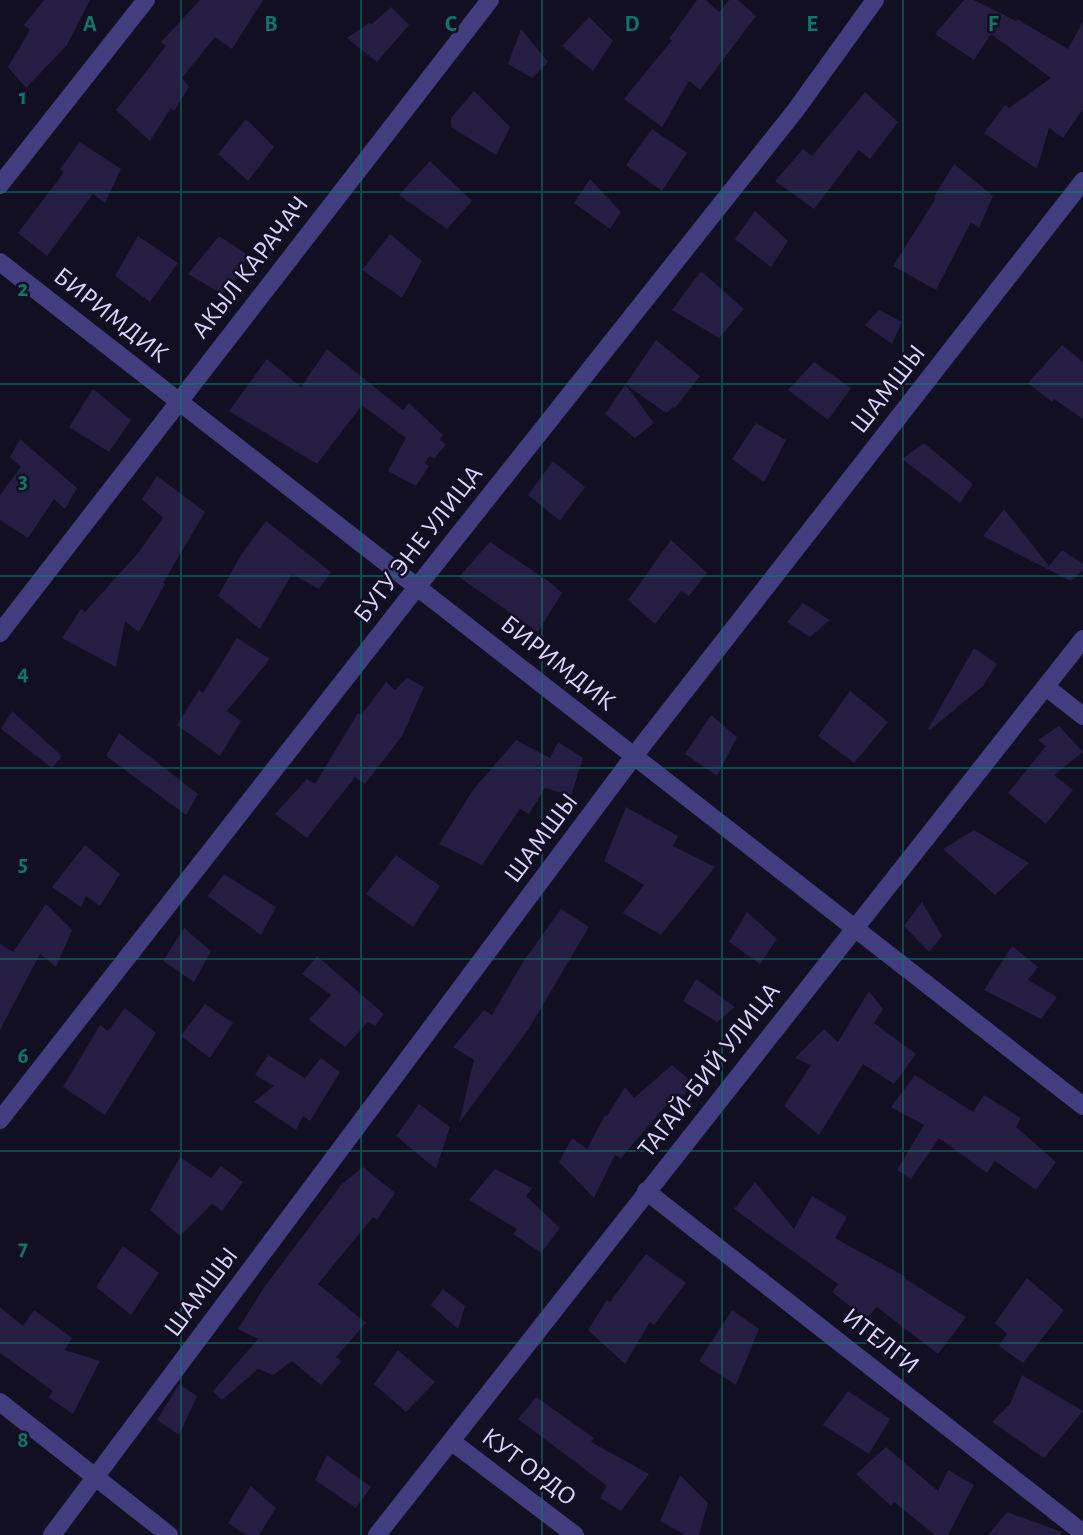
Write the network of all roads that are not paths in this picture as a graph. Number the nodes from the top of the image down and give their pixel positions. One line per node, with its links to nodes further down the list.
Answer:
1 (146, 0): 5 (street)
2 (490, 0): 7 (street, АКЫЛ КАРАЧАЧ)
3 (875, 0): 8 (street, БУГУ ЭНЕ УЛИЦА)
4 (1083, 181): 13 (street, ШАМШЫ)
5 (0, 185)
6 (0, 262): 7 (street, БИРИМДИК)
7 (179, 401): 8 (street, БИРИМДИК); 9 (street, АКЫЛ КАРАЧАЧ)
8 (417, 587): 13 (street, БИРИМДИК); 16 (street, БУГУ ЭНЕ УЛИЦА)
9 (0, 633)
10 (1083, 639): 11 (street, ТАГАЙ-БИЙ УЛИЦА)
11 (1046, 688): 12 (street); 14 (street, ТАГАЙ-БИЙ УЛИЦА)
12 (1083, 716)
13 (634, 756): 14 (street, БИРИМДИК); 20 (street, ШАМШЫ)
14 (855, 927): 15 (street, БИРИМДИК); 17 (street, ТАГАЙ-БИЙ УЛИЦА)
15 (1083, 1106)
16 (0, 1120)
17 (646, 1191): 19 (street, ТАГАЙ-БИЙ УЛИЦА); 21 (street, ИТЕЛГИ)
18 (0, 1402): 20 (street)
19 (451, 1441): 24 (street, ТАГАЙ-БИЙ УЛИЦА); 25 (street, КУТ ОРДО)
20 (96, 1477): 22 (street, ШАМШЫ); 23 (street)
21 (1083, 1533)
22 (52, 1535)
23 (169, 1535)
24 (377, 1535)
25 (575, 1535)

